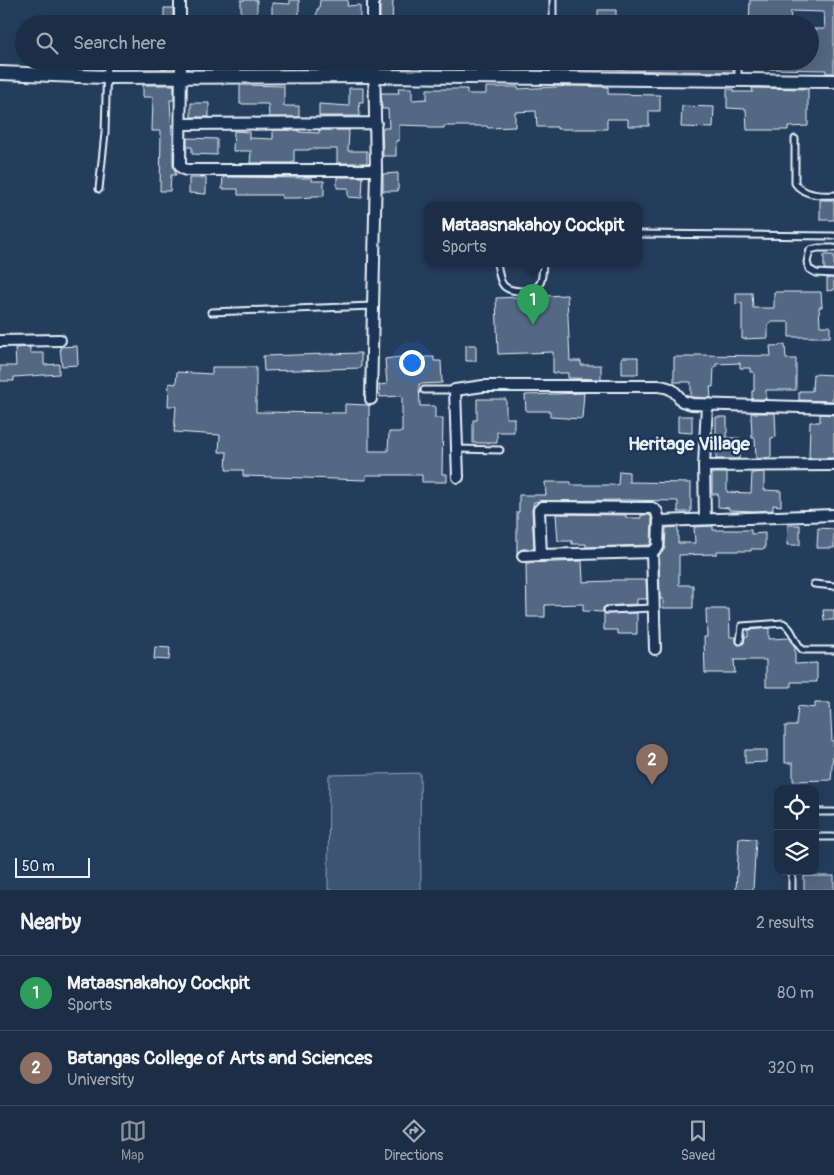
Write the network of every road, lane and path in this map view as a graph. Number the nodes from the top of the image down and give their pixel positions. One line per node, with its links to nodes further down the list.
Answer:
1 (180, 0): 4 (street)
2 (373, 0): 5 (street)
3 (553, 0): 6 (lane)
4 (180, 15)
5 (373, 15)
6 (553, 15)
7 (106, 70): 13 (lane)
8 (181, 70): 14 (street)
9 (374, 70): 12 (street)
10 (738, 70): 15 (lane)
11 (0, 73): 13 (street)
12 (374, 76): 14 (street); 15 (street); 17 (street)
13 (105, 77): 14 (street); 21 (lane)
14 (181, 78): 18 (street)
15 (738, 80): 16 (street)
16 (834, 81)
17 (376, 123): 18 (street); 20 (street)
18 (181, 124): 20 (street)
19 (795, 139): 22 (lane)
20 (376, 170): 29 (street)
21 (99, 189)
22 (834, 195)
23 (642, 234): 24 (lane)
24 (834, 236)
25 (834, 248): 28 (lane)
26 (498, 267): 27 (lane)
27 (543, 267)
28 (834, 274)
29 (373, 306): 30 (lane); 35 (street)
30 (211, 312)
31 (60, 340): 32 (street)
32 (0, 341)
33 (424, 390): 34 (lane)
34 (455, 390): 36 (street); 38 (street)
35 (371, 399)
36 (707, 405): 37 (street); 41 (street)
37 (834, 408)
38 (457, 449): 39 (lane); 42 (street)
39 (500, 450)
40 (834, 465): 41 (street)
41 (704, 466): 44 (street)
42 (458, 477)
43 (834, 515): 44 (street)
44 (705, 519): 45 (street)
45 (659, 521): 46 (street); 47 (street)
46 (652, 552): 47 (street); 51 (street)
47 (541, 555): 48 (street)
48 (523, 556)
49 (814, 584): 50 (lane)
50 (834, 586)
51 (654, 608): 52 (lane); 54 (street)
52 (607, 610)
53 (740, 641): 55 (lane)
54 (655, 649)
55 (834, 650)
56 (819, 812): 57 (lane)
57 (834, 812)
58 (819, 837): 59 (lane)
59 (834, 838)
60 (792, 875): 61 (lane)
61 (792, 890)

